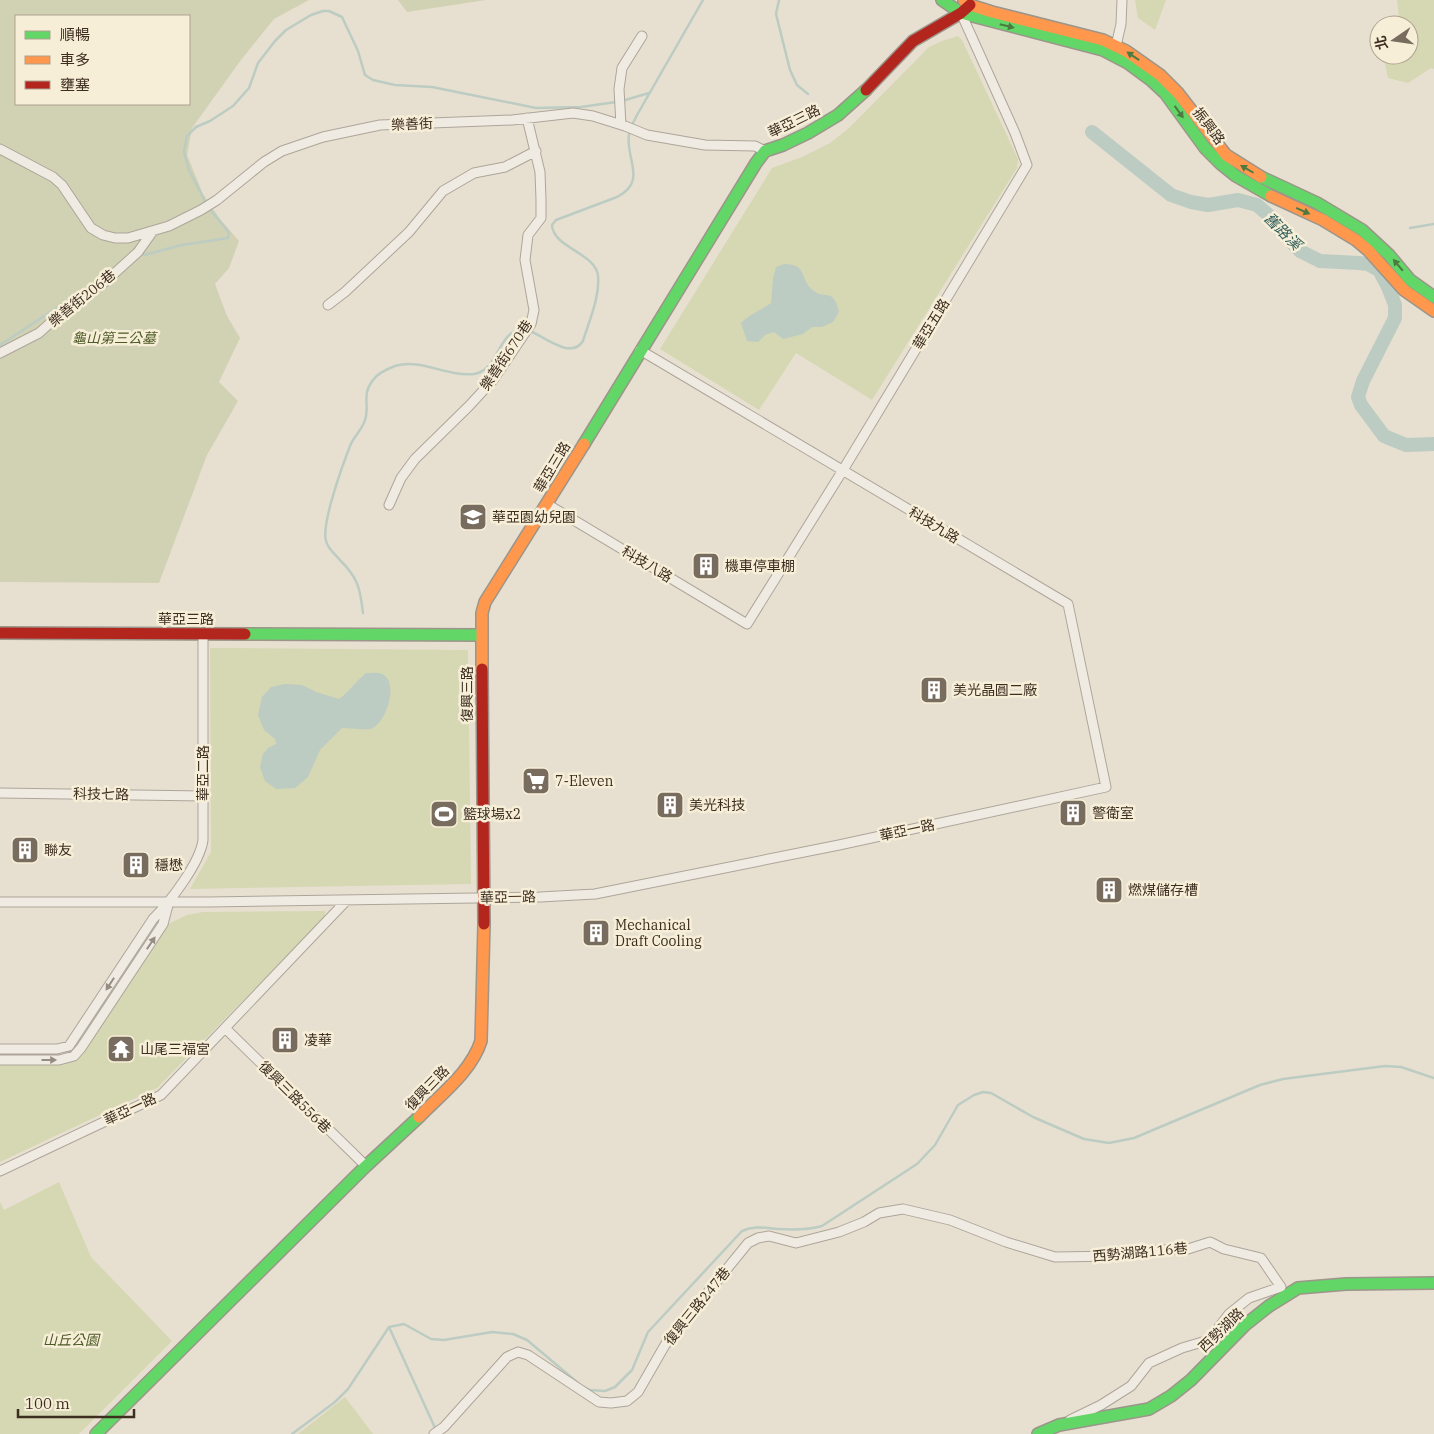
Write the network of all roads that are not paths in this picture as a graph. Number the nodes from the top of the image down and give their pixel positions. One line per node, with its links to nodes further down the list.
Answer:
1 (942, 0): 4 (street, 振興路)
2 (1122, 0): 6 (street)
3 (966, 2): 4 (street, 華亞三路); 6 (street, 振興路)
4 (960, 13): 6 (street, 振興路, one-way to 6); 11 (street, 華亞三路); 18 (street, 華亞五路)
5 (642, 36): 8 (street)
6 (1114, 50): 13 (street, 振興路, one-way to 6); 15 (street, 振興路, one-way to 15)
7 (526, 118): 8 (street, 樂善街); 10 (street, 樂善街670巷); 12 (street, 樂善街)
8 (623, 125): 11 (street, 樂善街)
9 (0, 149): 12 (street)
10 (536, 151): 14 (street); 20 (street, 樂善街670巷)
11 (765, 151): 16 (street, 華亞三路)
12 (153, 231): 17 (street, 樂善街206巷)
13 (1434, 297)
14 (328, 305)
15 (1434, 311)
16 (640, 350): 18 (street, 科技九路); 19 (street, 華亞三路)
17 (0, 353)
18 (843, 470): 21 (street, 華亞五路); 25 (street, 科技九路)
19 (547, 504): 21 (street, 科技八路); 24 (street, 華亞三路)
20 (389, 505)
21 (747, 624)
22 (0, 633): 23 (street, 華亞三路)
23 (203, 634): 24 (street, 華亞三路); 27 (street, 華亞二路)
24 (482, 635): 28 (street, 復興三路)
25 (1106, 787): 28 (street, 華亞一路)
26 (0, 793): 27 (street, 科技七路)
27 (203, 796): 31 (street, 華亞二路)
28 (484, 898): 29 (street, 華亞一路); 35 (street, 復興三路)
29 (347, 900): 31 (street); 32 (street, 華亞一路)
30 (0, 902): 31 (street)
31 (169, 902): 33 (street, 華亞二路, one-way to 33); 34 (street, 華亞二路, one-way to 31)
32 (225, 1028): 35 (street, 復興三路556巷); 36 (street, 華亞一路)
33 (0, 1049)
34 (0, 1060)
35 (366, 1166): 40 (street, 復興三路)
36 (0, 1171)
37 (758, 1238): 39 (street, 西勢湖路116巷); 41 (street, 復興三路247巷)
38 (1434, 1283): 39 (street, 西勢湖路)
39 (1059, 1425): 42 (street, 西勢湖路)
40 (96, 1434)
41 (434, 1434)
42 (1038, 1434)

